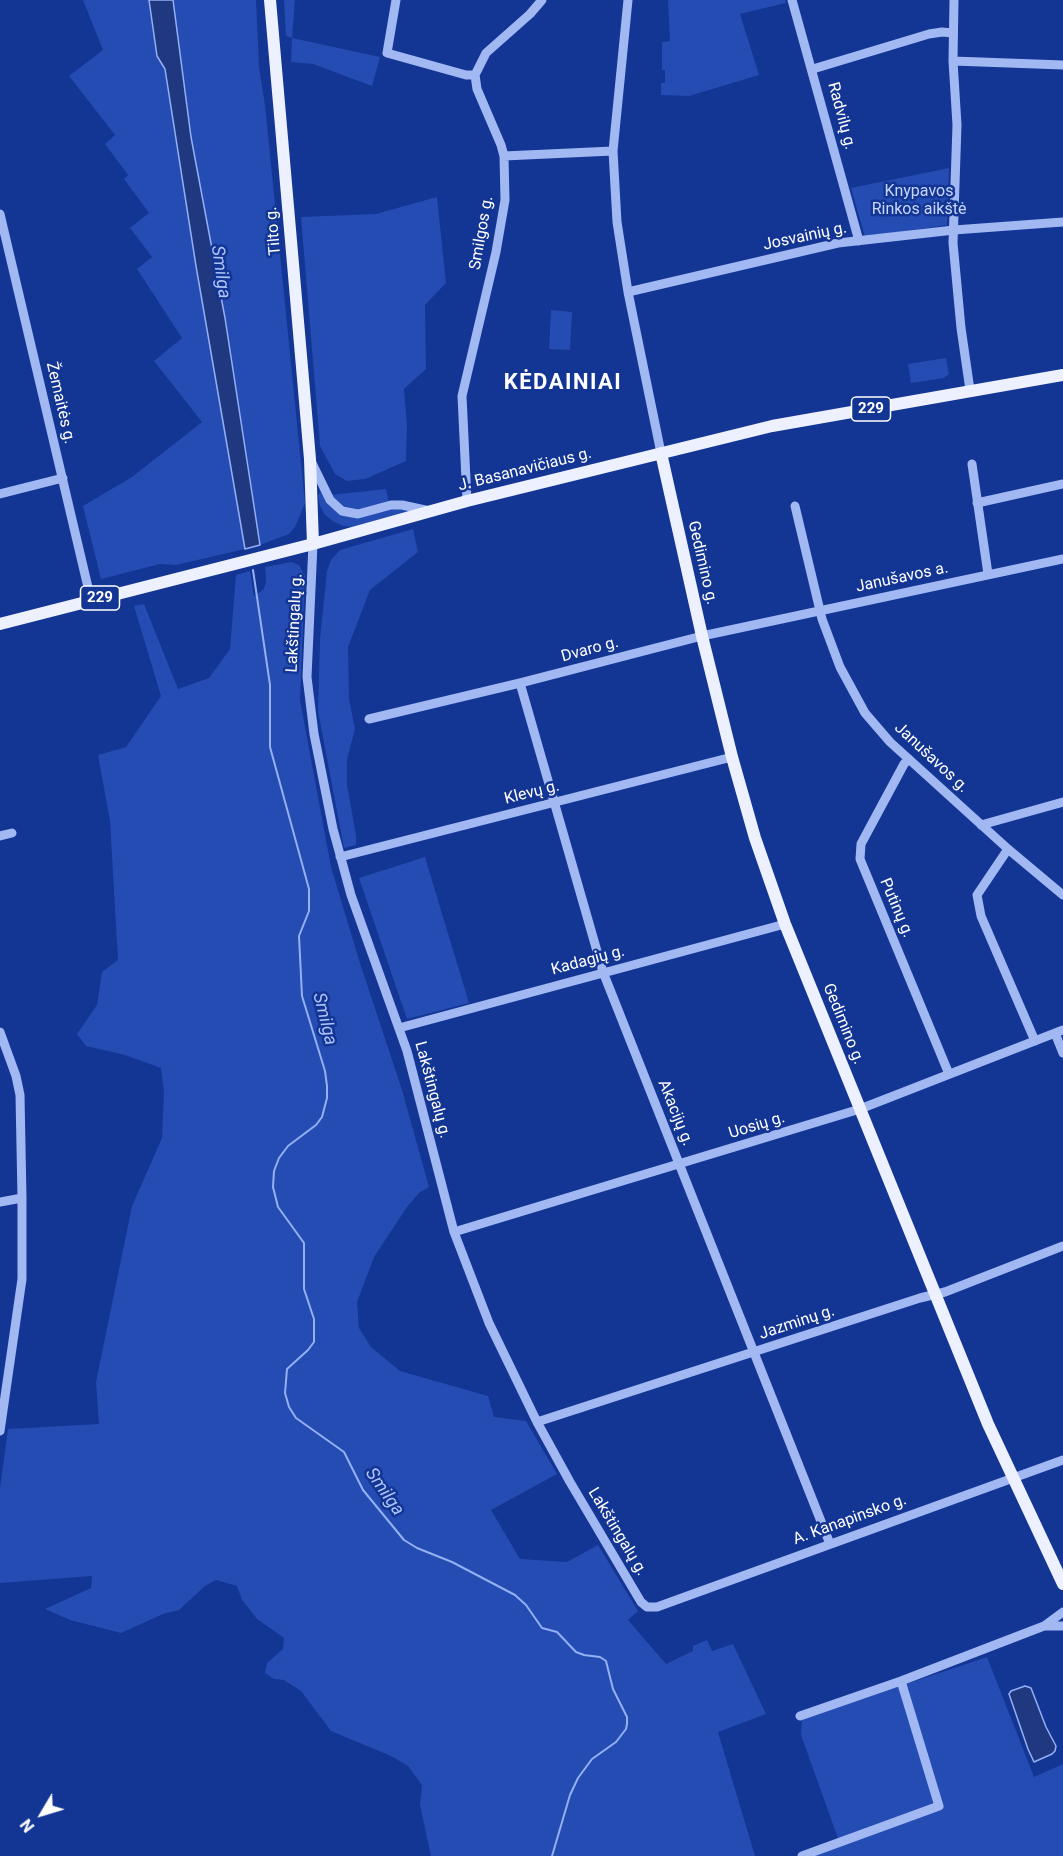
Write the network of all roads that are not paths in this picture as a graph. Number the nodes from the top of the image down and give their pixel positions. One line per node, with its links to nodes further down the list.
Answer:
1 (270, 0): 22 (main road, Tilto g.)
2 (396, 0): 11 (street)
3 (542, 0): 11 (street)
4 (628, 0): 12 (street)
5 (792, 0): 10 (street, Radvilų g.)
6 (954, 0): 7 (street)
7 (953, 33): 8 (street); 10 (street)
8 (953, 61): 9 (street); 16 (street)
9 (1063, 65)
10 (813, 69): 17 (street, Radvilų g.)
11 (475, 75): 13 (street, Smilgos g.)
12 (613, 151): 13 (street); 18 (street)
13 (504, 156): 27 (street, Smilgos g.)
14 (0, 214): 24 (street, Žemaitės g.)
15 (1063, 222): 16 (street, Josvainių g.)
16 (954, 230): 17 (street, Josvainių g.); 20 (street)
17 (859, 241): 18 (street, Josvainių g.)
18 (628, 292): 21 (street)
19 (1063, 375): 20 (main road, J. Basanavičiaus g. / 229)
20 (970, 390): 21 (main road, J. Basanavičiaus g. / 229)
21 (661, 453): 27 (main road, J. Basanavičiaus g. / 229); 37 (main road, Gedimino g.)
22 (310, 459): 30 (street, Tilto g.); 31 (main road, Tilto g.)
23 (972, 464): 28 (street)
24 (63, 478): 26 (street); 34 (street, Žemaitės g.)
25 (1063, 484): 28 (street)
26 (0, 494)
27 (467, 501): 30 (main road, J. Basanavičiaus g. / 229)
28 (977, 503): 33 (street)
29 (795, 506): 35 (street)
30 (430, 511): 31 (main road, J. Basanavičiaus g. / 229)
31 (313, 543): 34 (main road, J. Basanavičiaus g. / 229); 48 (street, Lakštingalų g.)
32 (1063, 559): 33 (street, Janušavos a.)
33 (988, 574): 35 (street, Janušavos a.)
34 (91, 600): 36 (main road, J. Basanavičiaus g. / 229)
35 (820, 611): 37 (street, Dvaro g.); 41 (street, Janušavos g.)
36 (0, 624)
37 (702, 636): 38 (street, Dvaro g.); 40 (main road, Gedimino g.)
38 (520, 683): 39 (street, Dvaro g.); 43 (street, Akacijų g.)
39 (369, 719)
40 (732, 757): 43 (street, Klevų g.); 50 (main road, Gedimino g.)
41 (909, 759): 44 (street, Janušavos g.); 57 (street, Putinų g.)
42 (1063, 802): 44 (street)
43 (553, 803): 48 (street, Klevų g.); 51 (street, Akacijų g.)
44 (981, 825): 47 (street, Janušavos g.)
45 (12, 833): 46 (street)
46 (0, 836)
47 (1008, 849): 49 (street, Janušavos g.); 55 (street)
48 (340, 857): 52 (street, Lakštingalų g.)
49 (1063, 895)
50 (785, 924): 51 (street, Kadagių g.); 58 (main road, Gedimino g.)
51 (603, 972): 52 (street, Kadagių g.); 59 (street, Akacijų g.)
52 (399, 1028): 62 (street, Lakštingalų g.)
53 (0, 1032): 60 (street)
54 (1059, 1032): 55 (street, Uosių g.); 56 (street)
55 (1035, 1041): 57 (street, Uosių g.)
56 (1063, 1053)
57 (949, 1074): 58 (street, Uosių g.)
58 (860, 1109): 59 (street, Uosių g.); 64 (main road, Gedimino g.)
59 (679, 1165): 62 (street, Uosių g.); 65 (street, Akacijų g.)
60 (22, 1198): 61 (street); 67 (street)
61 (0, 1202)
62 (454, 1232): 66 (street, Lakštingalų g.)
63 (1063, 1246): 64 (street, Jazminų g.)
64 (936, 1295): 65 (street, Jazminų g.); 69 (main road, Gedimino g.)
65 (754, 1352): 66 (street, Jazminų g.); 70 (street, Akacijų g.)
66 (537, 1422): 72 (street, Lakštingalų g.)
67 (0, 1431)
68 (1063, 1460): 69 (street, A. Kanapinsko g.)
69 (1013, 1478): 70 (street, A. Kanapinsko g.); 71 (main road, Gedimino g.)
70 (830, 1544): 72 (street, A. Kanapinsko g.)
71 (1063, 1584)
72 (647, 1607)
73 (1063, 1612): 74 (street)
74 (1044, 1626): 75 (street); 76 (street)
75 (1063, 1626)
76 (901, 1681): 77 (street); 78 (street)
77 (800, 1716)
78 (802, 1856)

